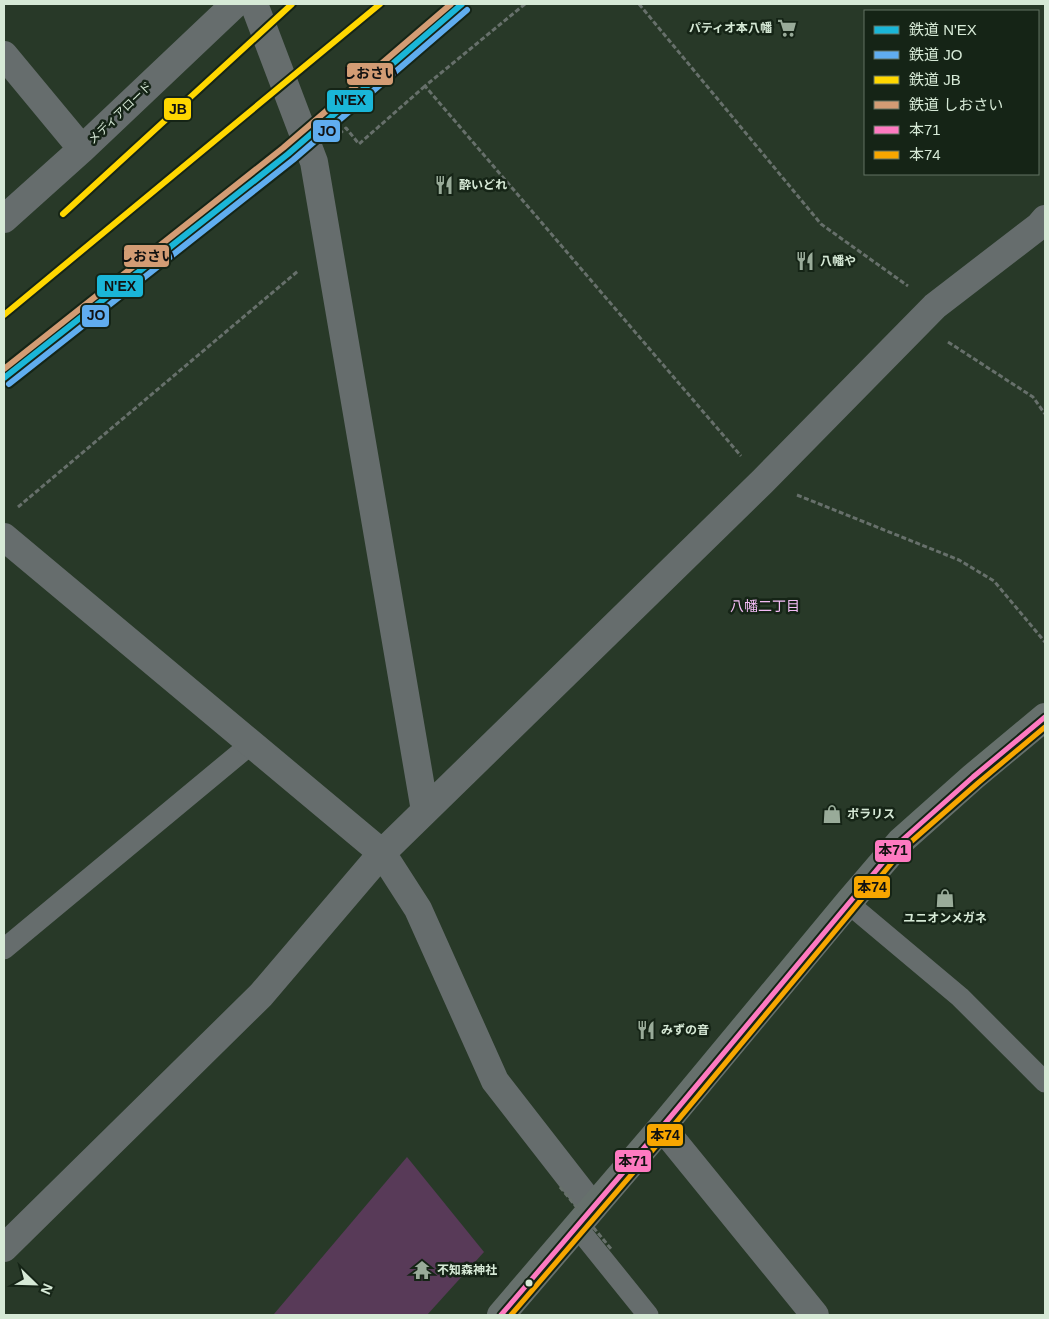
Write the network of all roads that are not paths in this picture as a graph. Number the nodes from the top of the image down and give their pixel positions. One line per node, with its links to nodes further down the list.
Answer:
1 (235, 4): 4 (street, メディアロード)
2 (254, 4): 10 (street)
3 (4, 55): 4 (street)
4 (82, 149): 6 (street, メディアロード)
5 (1045, 219): 10 (street)
6 (4, 220)
7 (8, 524): 9 (street)
8 (1045, 717): 12 (highway)
9 (251, 744): 11 (street); 13 (lane)
10 (425, 812): 11 (street)
11 (382, 853): 16 (street); 17 (street)
12 (848, 903): 14 (lane); 15 (highway)
13 (4, 949)
14 (1045, 1082)
15 (662, 1127): 16 (highway); 20 (street)
16 (585, 1217): 18 (highway); 19 (lane)
17 (4, 1248)
18 (502, 1315)
19 (648, 1315)
20 (815, 1315)

